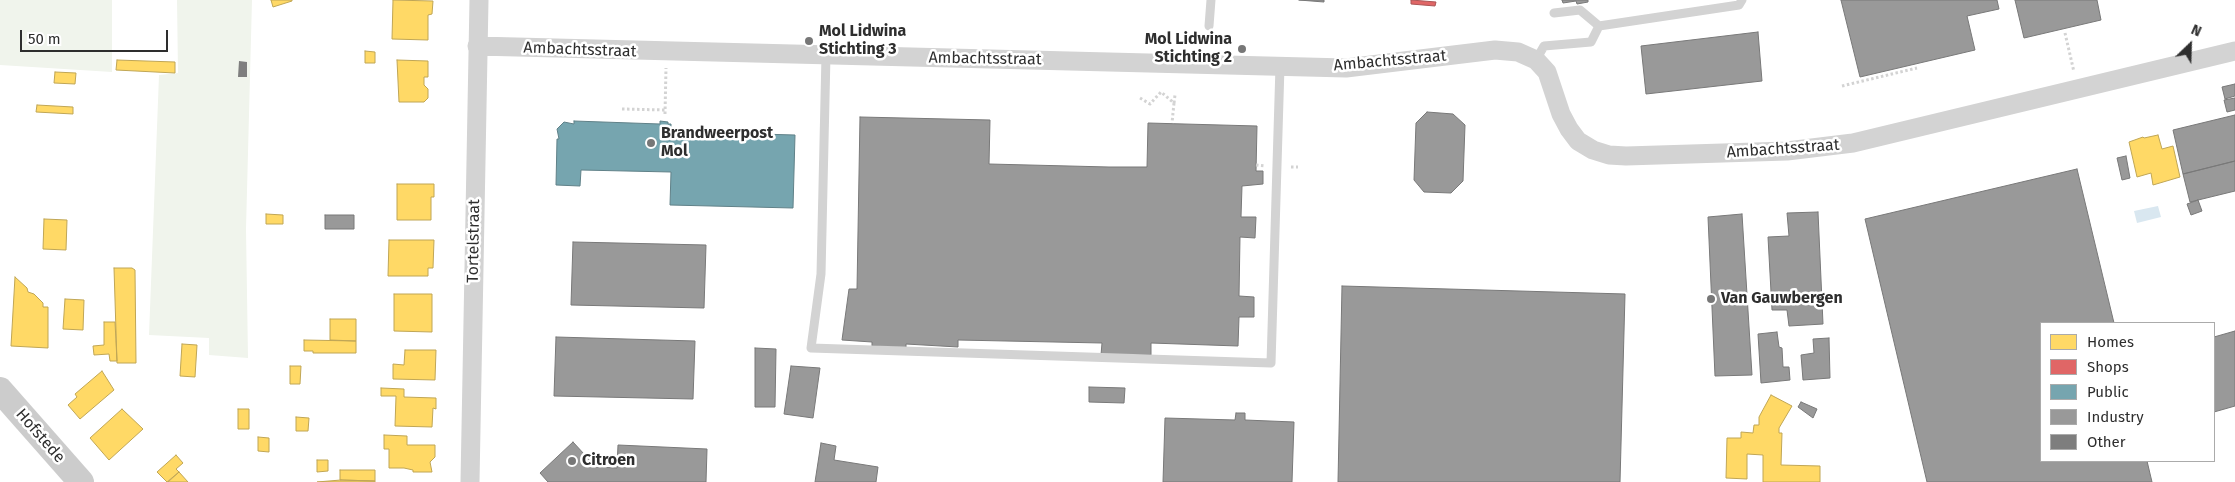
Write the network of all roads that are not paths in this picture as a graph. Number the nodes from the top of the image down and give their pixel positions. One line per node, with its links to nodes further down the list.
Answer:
1 (479, 0): 7 (street, Tortelstraat)
2 (1211, 0): 5 (lane)
3 (1742, 0): 6 (lane)
4 (1554, 13): 6 (lane)
5 (1209, 26)
6 (1599, 26): 10 (lane)
7 (477, 46): 9 (street, Ambachtsstraat); 14 (street, Tortelstraat)
8 (2235, 51): 10 (street, Ambachtsstraat)
9 (826, 55): 11 (street, Ambachtsstraat); 11 (lane)
10 (1536, 60): 11 (street, Ambachtsstraat)
11 (1280, 66)
12 (0, 390): 13 (street, Hofstede)
13 (81, 482)
14 (470, 482)

